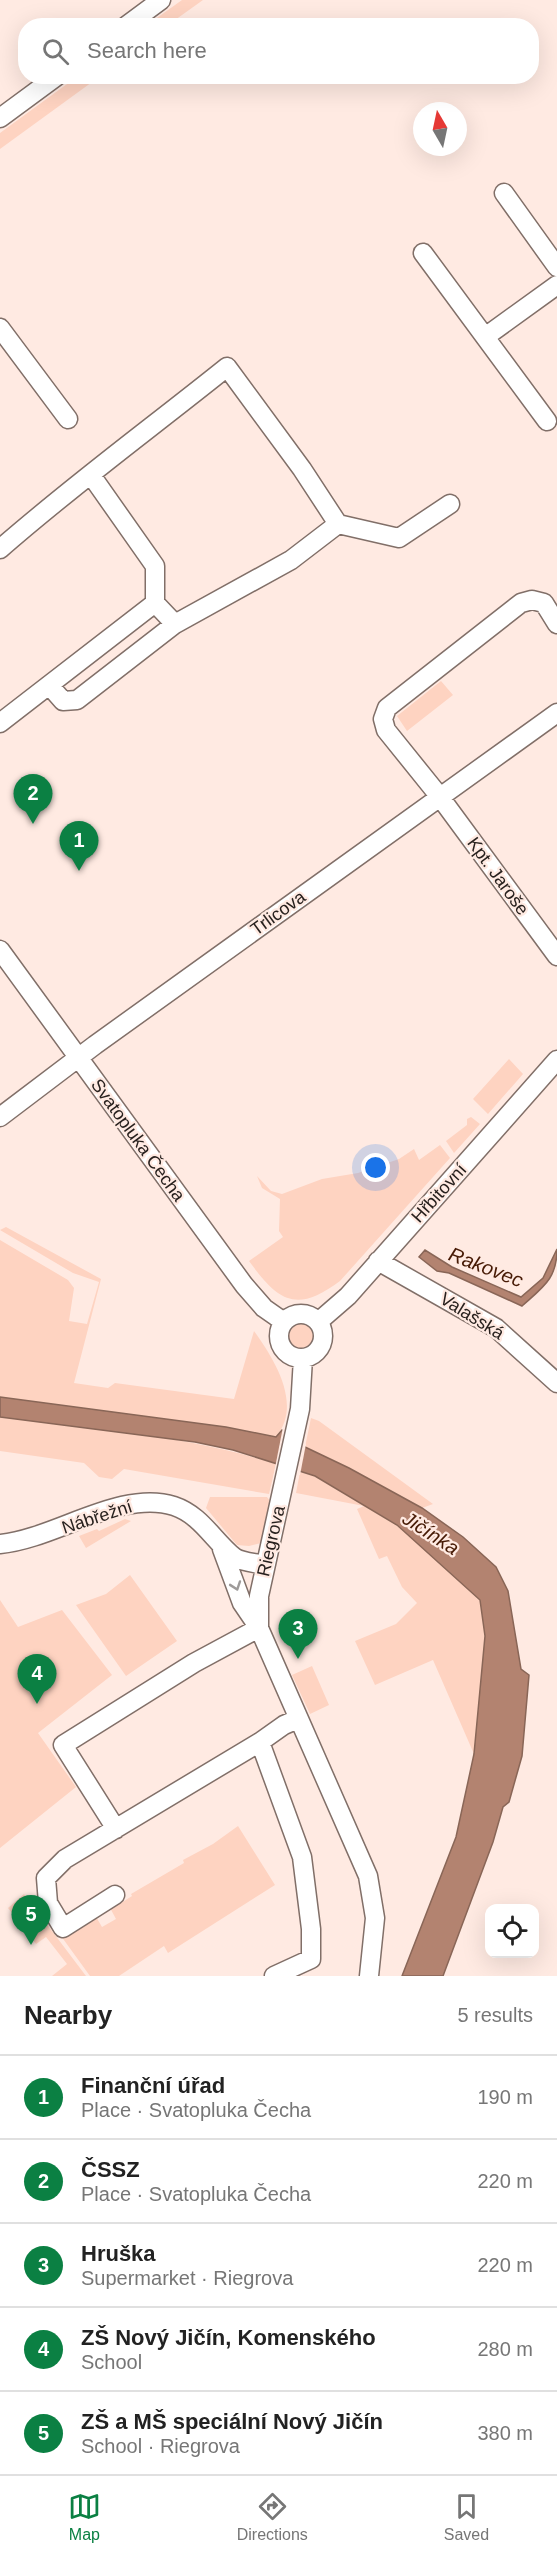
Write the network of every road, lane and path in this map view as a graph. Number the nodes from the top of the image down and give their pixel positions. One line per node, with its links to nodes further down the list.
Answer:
1 (161, 0): 2 (street)
2 (137, 18)
3 (46, 84): 4 (street)
4 (0, 118)
5 (504, 193): 7 (street)
6 (423, 253): 10 (street)
7 (557, 267)
8 (557, 285): 10 (street)
9 (0, 328): 11 (street)
10 (485, 337): 12 (street)
11 (68, 419)
12 (547, 421)
13 (91, 475): 15 (street); 16 (street); 17 (street)
14 (450, 504): 15 (street)
15 (338, 524): 18 (street)
16 (0, 549)
17 (155, 603): 18 (street); 20 (street)
18 (175, 624): 20 (street)
19 (557, 624): 23 (street, Kpt. Jaroše)
20 (49, 685): 22 (street)
21 (557, 713): 23 (street, Trlicova)
22 (0, 723)
23 (440, 796): 25 (street, Kpt. Jaroše); 26 (street, Trlicova)
24 (0, 950): 26 (street, Svatopluka Čecha)
25 (557, 956)
26 (78, 1058): 28 (street, Trlicova); 30 (street, Svatopluka Čecha)
27 (557, 1060): 29 (street, Hřbitovní)
28 (0, 1117)
29 (378, 1261): 31 (street, Hřbitovní); 33 (street, Valašská)
30 (284, 1322): 31 (street); 32 (street)
31 (318, 1322): 32 (street)
32 (303, 1358): 36 (street, Riegrova)
33 (557, 1383)
34 (219, 1542): 35 (street, Nábřežní); 36 (street, Nábřežní); 37 (street, Nábřežní, one-way to 37)
35 (0, 1545)
36 (265, 1565): 37 (street, Riegrova)
37 (259, 1628): 38 (street, Riegrova); 40 (street)
38 (298, 1719): 39 (street); 43 (street, Riegrova)
39 (260, 1742): 40 (street); 42 (street)
40 (116, 1829): 41 (street)
41 (115, 1895)
42 (274, 1976)
43 (369, 1976)

